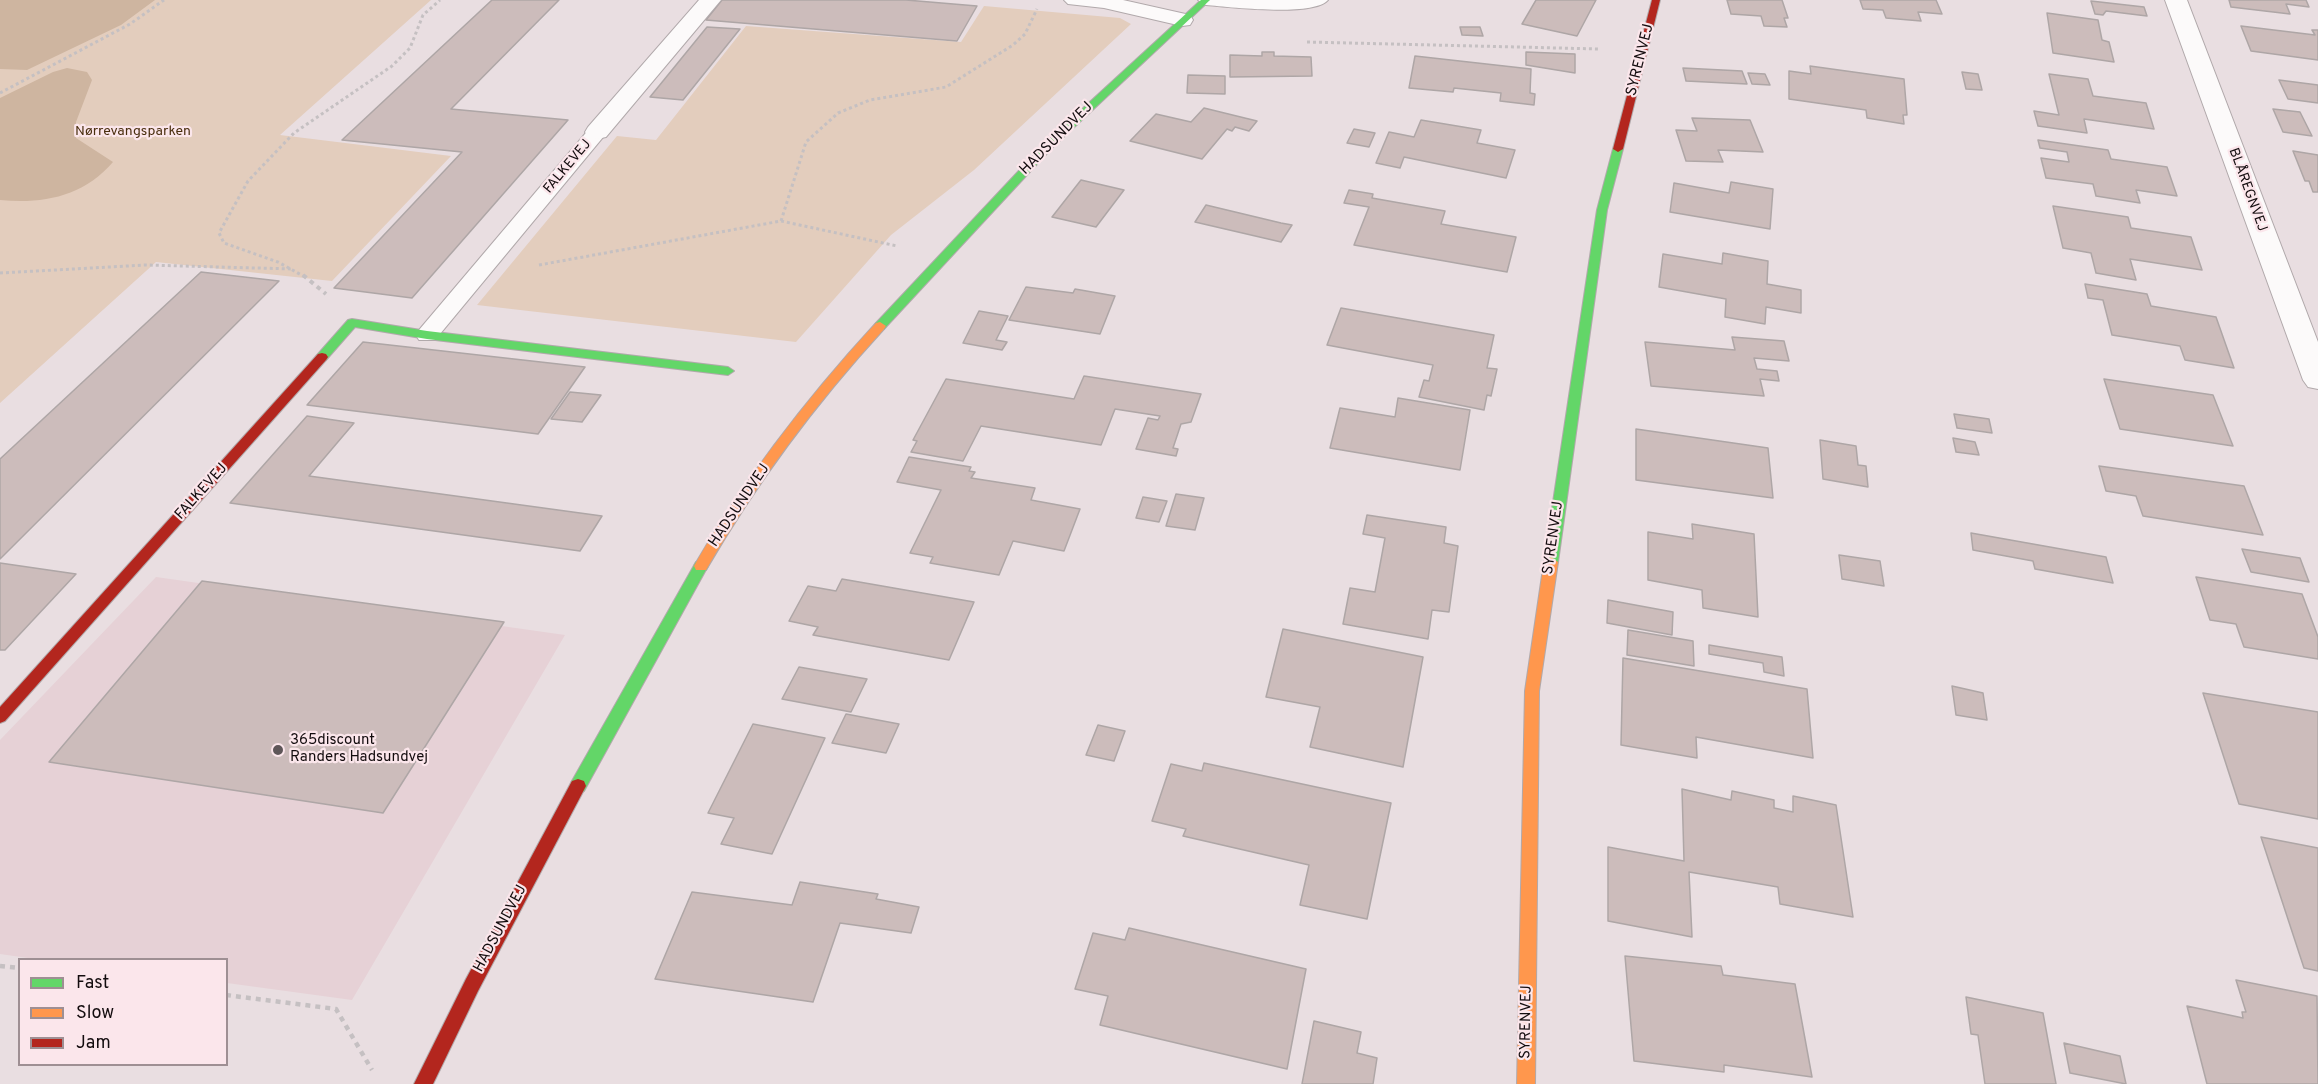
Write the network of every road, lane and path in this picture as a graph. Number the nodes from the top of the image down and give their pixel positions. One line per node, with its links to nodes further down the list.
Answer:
1 (164, 0): 13 (path)
2 (440, 0): 17 (path)
3 (710, 0): 14 (street, FALKEVEJ)
4 (1041, 0): 15 (path)
5 (1075, 0): 10 (street)
6 (1206, 0): 7 (lane); 10 (street, HADSUNDVEJ)
7 (1320, 0)
8 (1656, 0): 12 (street, SYRENVEJ)
9 (2176, 0): 23 (street, BLÅREGNVEJ)
10 (1182, 20): 16 (street, HADSUNDVEJ)
11 (1303, 42): 12 (path)
12 (1644, 50): 30 (street, SYRENVEJ)
13 (0, 93)
14 (597, 132): 19 (lane, FALKEVEJ)
15 (781, 221): 16 (path); 19 (path)
16 (945, 256): 29 (street, HADSUNDVEJ)
17 (296, 269): 18 (path); 20 (path)
18 (0, 273)
19 (476, 276): 21 (lane, FALKEVEJ)
20 (352, 323): 21 (street); 24 (street, FALKEVEJ)
21 (427, 335): 22 (street)
22 (728, 371)
23 (2318, 380)
24 (0, 717)
25 (0, 966): 26 (path)
26 (18, 968)
27 (228, 995): 28 (path)
28 (375, 1075)
29 (423, 1084)
30 (1526, 1084)

